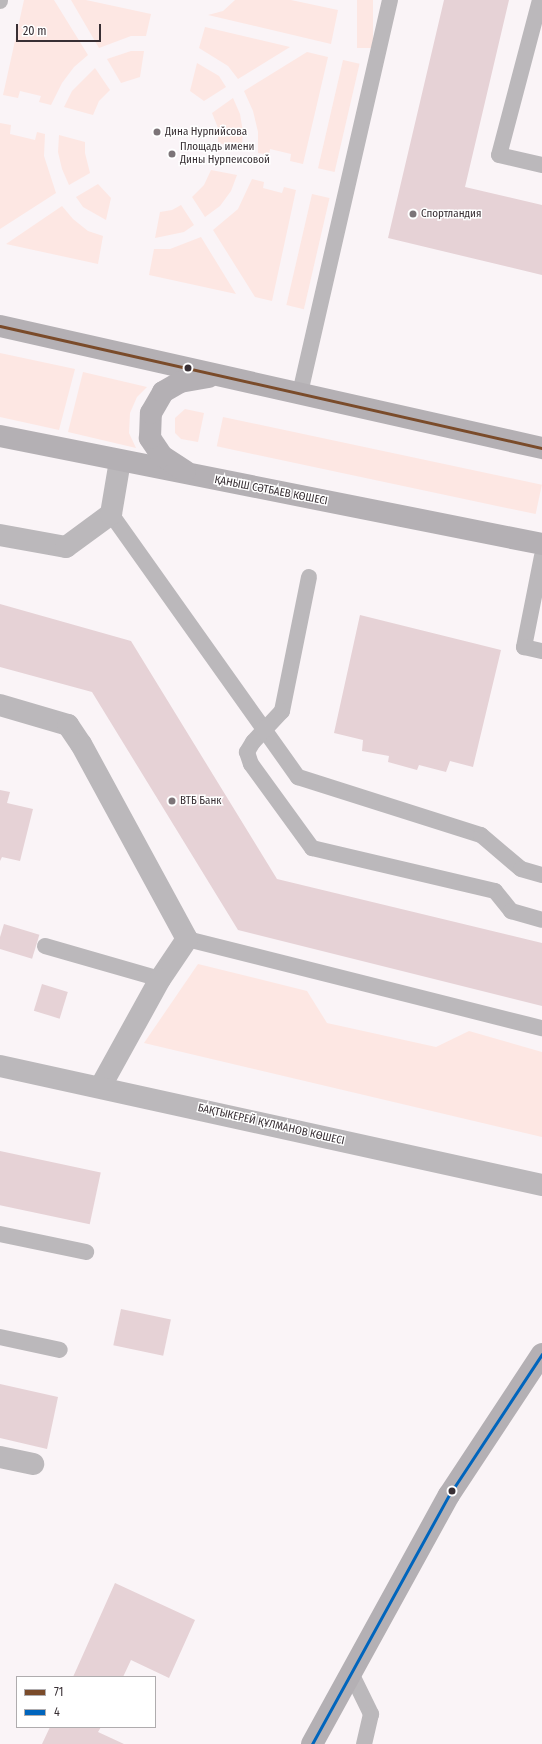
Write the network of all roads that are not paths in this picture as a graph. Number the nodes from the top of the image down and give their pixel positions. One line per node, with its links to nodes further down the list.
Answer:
1 (390, 0): 6 (lane)
2 (540, 5): 3 (lane)
3 (542, 165)
4 (0, 326): 5 (main road)
5 (218, 376): 6 (main road); 10 (main road)
6 (300, 393): 8 (main road)
7 (0, 436): 9 (main road, ҚАНЫШ СӘТБАЕВ КӨШЕСІ)
8 (542, 448)
9 (120, 462): 10 (main road, ҚАНЫШ СӘТБАЕВ КӨШЕСІ); 11 (street)
10 (194, 476): 13 (main road, ҚАНЫШ СӘТБАЕВ КӨШЕСІ)
11 (111, 514): 12 (street); 18 (lane)
12 (0, 535)
13 (542, 544)
14 (542, 556): 16 (lane)
15 (309, 577): 18 (lane)
16 (542, 651)
17 (0, 705): 21 (street)
18 (265, 730): 19 (lane); 20 (lane)
19 (542, 875)
20 (542, 920)
21 (187, 939): 23 (street); 24 (lane)
22 (45, 946): 23 (lane)
23 (160, 979): 26 (street)
24 (542, 1028)
25 (0, 1066): 26 (street, БАҚТЫКЕРЕЙ ҚҰЛМАНОВ КӨШЕСІ)
26 (101, 1086): 27 (street, БАҚТЫКЕРЕЙ ҚҰЛМАНОВ КӨШЕСІ)
27 (542, 1185)
28 (0, 1234): 29 (lane)
29 (86, 1252)
30 (0, 1337): 31 (lane)
31 (60, 1350)
32 (539, 1364): 35 (main road)
33 (0, 1457): 34 (street)
34 (33, 1464)
35 (351, 1673): 36 (main road); 37 (lane)
36 (312, 1744)
37 (364, 1744)

